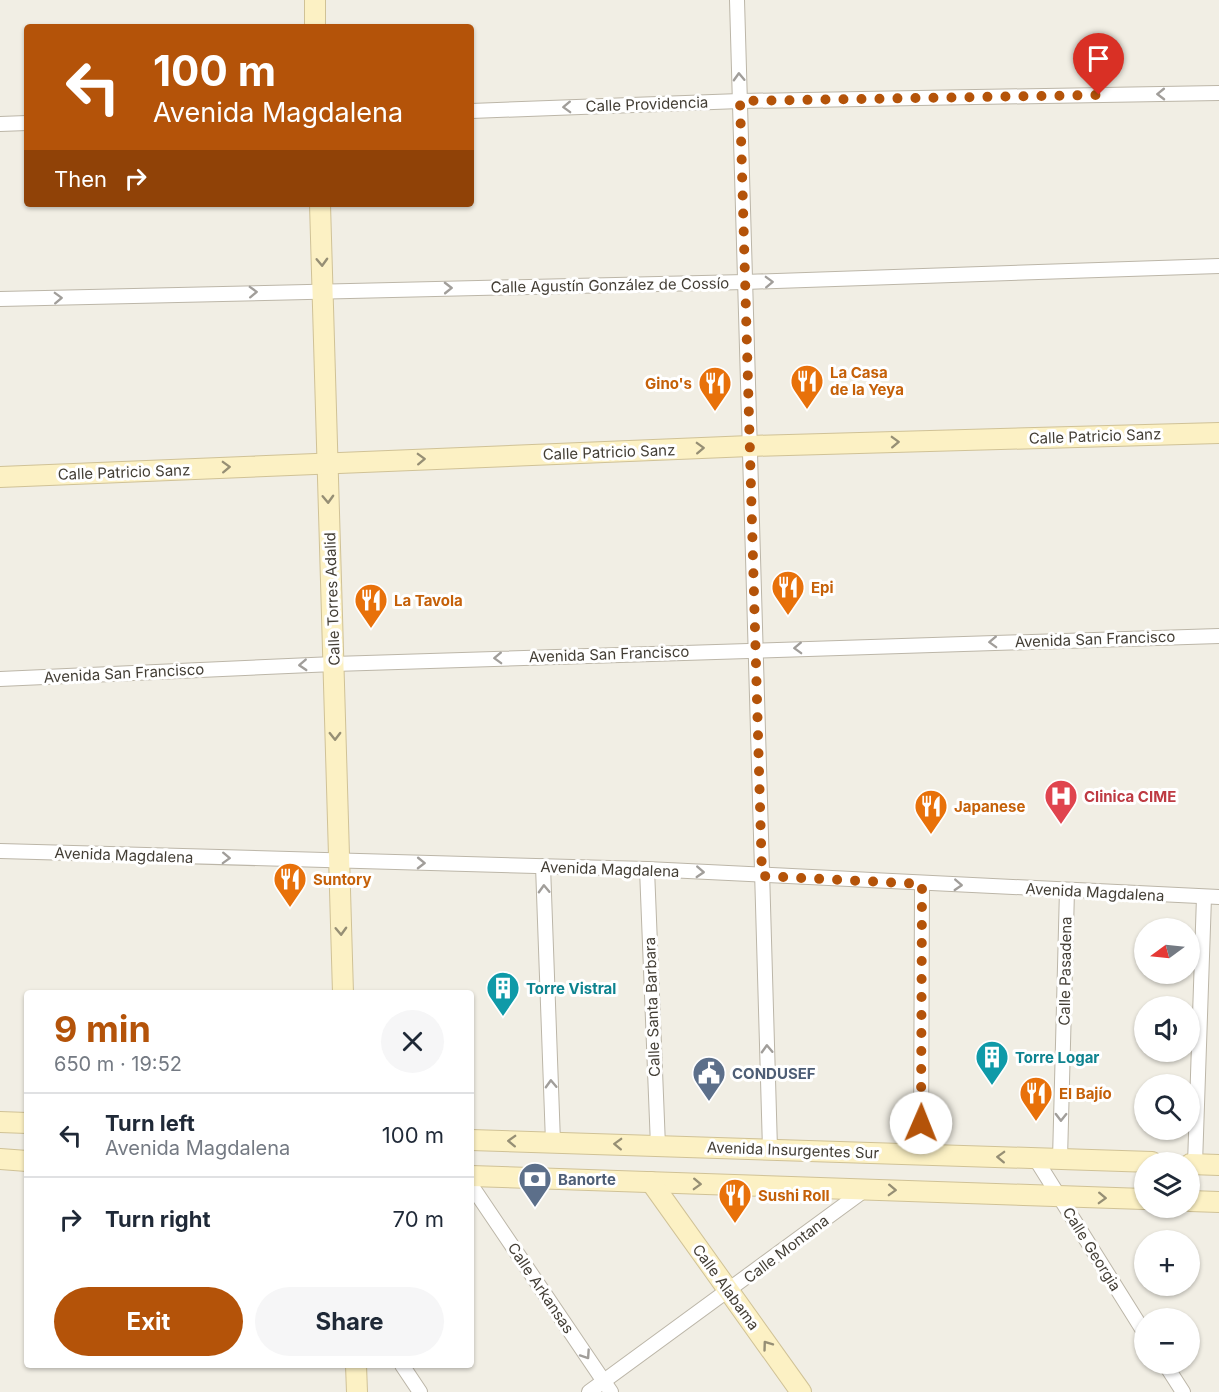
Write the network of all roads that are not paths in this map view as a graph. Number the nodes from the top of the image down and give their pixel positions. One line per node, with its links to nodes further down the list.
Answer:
1 (315, 0): 3 (street)
2 (737, 0): 5 (street, one-way to 2)
3 (315, 24)
4 (1219, 93): 5 (street, Calle Providencia, one-way to 5)
5 (740, 101): 6 (street, Calle Providencia, one-way to 6); 11 (street)
6 (474, 111)
7 (24, 123): 8 (street)
8 (0, 124)
9 (320, 207): 12 (street, Calle Torres Adalid, one-way to 12)
10 (1219, 266): 11 (street, Calle Agustín González de Cossío, one-way to 10)
11 (745, 282): 12 (street, Calle Agustín González de Cossío, one-way to 11); 15 (street)
12 (322, 290): 13 (street, Calle Agustín González de Cossío, one-way to 12); 16 (street, Calle Torres Adalid)
13 (0, 299)
14 (1219, 433): 15 (street, Calle Patricio Sanz, one-way to 14)
15 (750, 446): 16 (street, Calle Patricio Sanz, one-way to 15); 19 (street)
16 (327, 463): 17 (street, Calle Patricio Sanz, one-way to 16); 20 (street, Calle Torres Adalid, one-way to 20)
17 (0, 477)
18 (1219, 636): 19 (street, Avenida San Francisco, one-way to 19)
19 (756, 649): 20 (street, Avenida San Francisco, one-way to 20); 26 (street)
20 (334, 664): 21 (street, Avenida San Francisco, one-way to 21); 23 (street, Calle Torres Adalid, one-way to 23)
21 (0, 679)
22 (0, 851): 23 (street, Avenida Magdalena, one-way to 23)
23 (338, 861): 24 (street, Avenida Magdalena, one-way to 24); 31 (street, Calle Torres Adalid, one-way to 31)
24 (543, 866): 25 (street, Avenida Magdalena); 35 (street, one-way to 24)
25 (647, 869): 26 (street, Avenida Magdalena, one-way to 26); 36 (street, Calle Santa Barbara)
26 (762, 876): 27 (street, Avenida Magdalena); 37 (street, one-way to 26)
27 (922, 884): 28 (street, Avenida Magdalena, one-way to 28); 39 (street)
28 (1067, 890): 29 (street, Avenida Magdalena); 42 (street, Calle Pasadena, one-way to 42)
29 (1204, 897): 30 (street, Avenida Magdalena); 38 (street)
30 (1219, 897)
31 (343, 990)
32 (0, 1122): 33 (street)
33 (24, 1123)
34 (474, 1140): 35 (street, Avenida Insurgentes Sur, one-way to 34)
35 (553, 1142): 36 (street, Avenida Insurgentes Sur, one-way to 35)
36 (658, 1146): 37 (street, Avenida Insurgentes Sur)
37 (770, 1149): 39 (street, Avenida Insurgentes Sur)
38 (1193, 1152)
39 (921, 1154): 40 (street, Avenida Insurgentes Sur, one-way to 39)
40 (1035, 1158): 42 (street, Avenida Insurgentes Sur); 51 (street)
41 (0, 1159): 43 (street)
42 (1060, 1159): 44 (street, Avenida Insurgentes Sur)
43 (24, 1161)
44 (1134, 1161)
45 (1200, 1164): 46 (street)
46 (1219, 1165)
47 (474, 1176): 48 (street)
48 (651, 1182): 50 (street, one-way to 50); 55 (street, Calle Alabama)
49 (474, 1189): 60 (street, Calle Arkansas, one-way to 60)
50 (866, 1189): 51 (street, one-way to 51); 55 (street, Calle Montana)
51 (1059, 1196): 52 (street, one-way to 52); 56 (street, Calle Georgia)
52 (1134, 1199)
53 (1200, 1201): 54 (street)
54 (1219, 1202)
55 (729, 1291): 60 (street, Calle Montana); 64 (street, Calle Alabama, one-way to 55)
56 (1134, 1316)
57 (356, 1368): 61 (street)
58 (404, 1368): 62 (street)
59 (1171, 1374): 65 (street)
60 (607, 1387): 63 (street, Calle Montana)
61 (357, 1392)
62 (420, 1392)
63 (589, 1392)
64 (801, 1392)
65 (1183, 1392)

